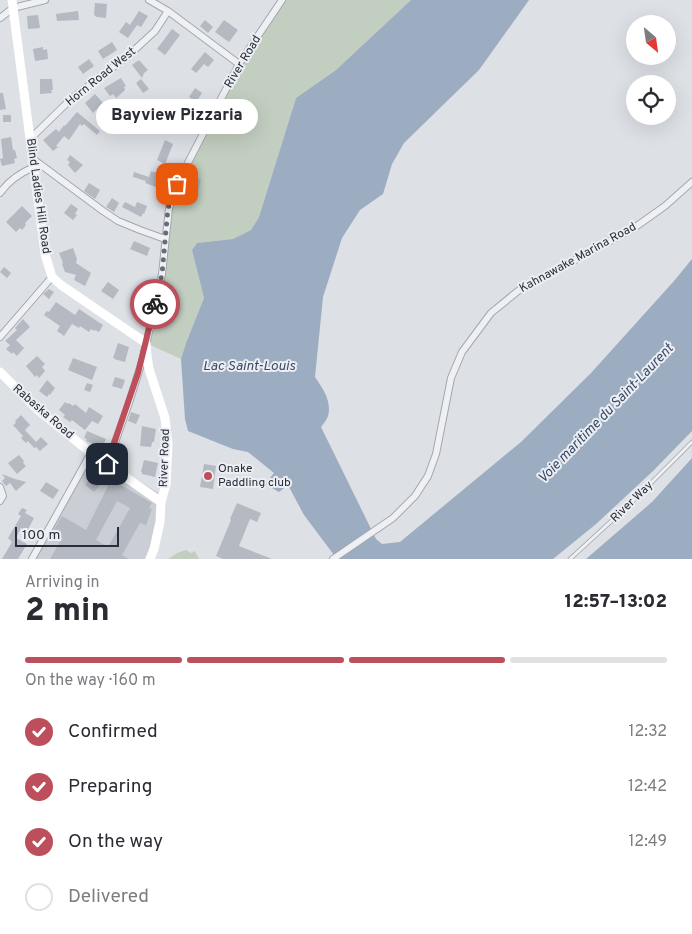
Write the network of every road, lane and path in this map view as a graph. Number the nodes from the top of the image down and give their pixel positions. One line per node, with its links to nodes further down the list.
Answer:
1 (45, 0): 4 (street)
2 (149, 0): 5 (street)
3 (282, 0): 7 (street, River Road)
4 (13, 4): 6 (street); 8 (street, Blind Ladies Hill Road)
5 (168, 11): 7 (street); 8 (street, Horn Road West)
6 (0, 18)
7 (239, 64): 12 (street, River Road)
8 (30, 139): 9 (street, Blind Ladies Hill Road)
9 (34, 163): 11 (street); 12 (street); 13 (street, Blind Ladies Hill Road)
10 (692, 182): 25 (street, Kahnawake Marina Road)
11 (0, 193)
12 (165, 239): 15 (street, River Road)
13 (52, 277): 14 (street); 15 (street)
14 (0, 337)
15 (146, 343): 19 (street); 22 (street, River Road)
16 (0, 372): 18 (street, Rabaska Road)
17 (692, 442): 26 (lane, River Way)
18 (91, 453): 19 (street, Rabaska Road); 23 (street)
19 (107, 464): 22 (street, Rabaska Road)
20 (0, 487): 21 (street)
21 (0, 501)
22 (162, 502): 24 (street, River Road)
23 (32, 559)
24 (150, 559)
25 (332, 559)
26 (570, 559)

